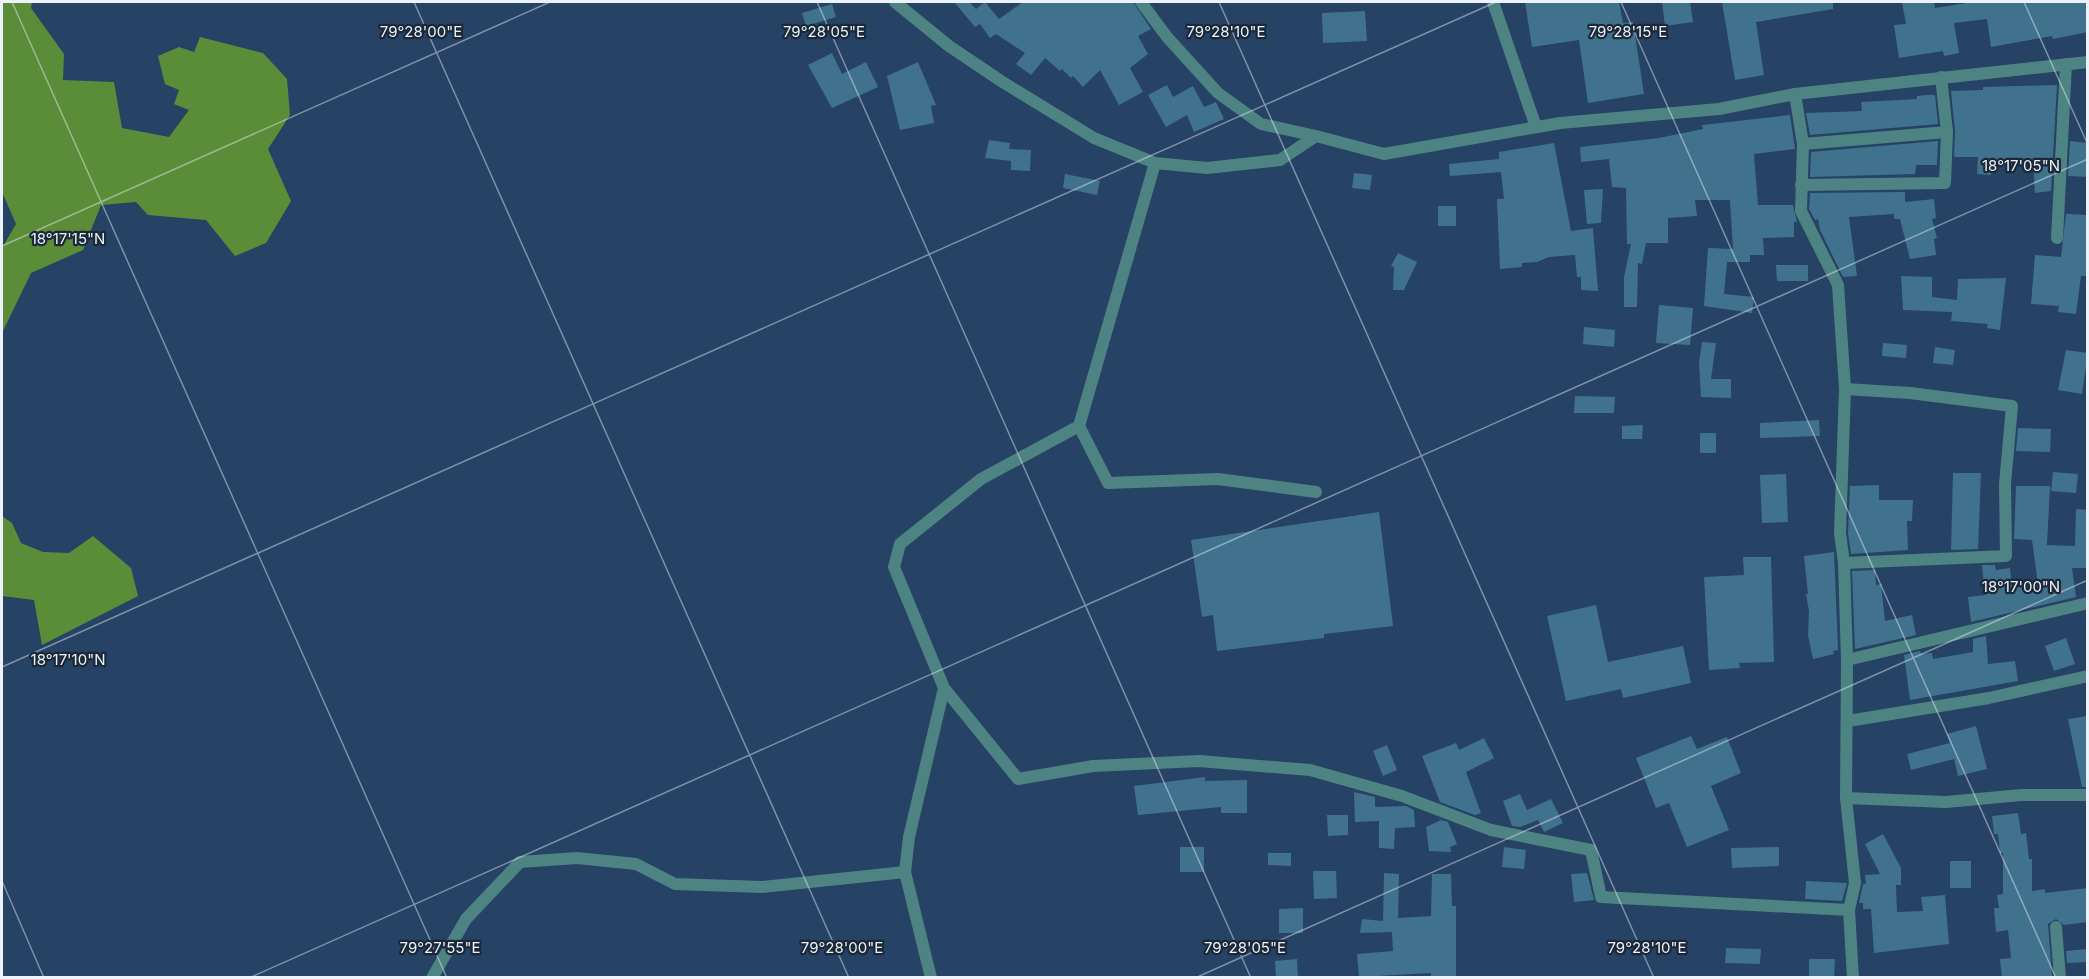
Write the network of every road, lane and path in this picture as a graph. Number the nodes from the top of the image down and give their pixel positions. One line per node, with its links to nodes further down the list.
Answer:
1 (1141, 2): 10 (street)
2 (1493, 2): 8 (street)
3 (904, 4): 12 (street)
4 (2088, 62): 5 (street)
5 (2066, 64): 6 (street); 14 (street)
6 (1941, 77): 7 (street); 9 (street)
7 (1795, 94): 8 (street); 11 (street)
8 (1536, 127): 10 (street)
9 (1947, 132): 11 (street); 13 (street)
10 (1316, 136): 12 (street)
11 (1803, 144): 13 (street)
12 (1155, 163): 16 (street)
13 (1801, 185): 15 (street)
14 (2057, 238)
15 (1845, 389): 18 (street); 18 (street)
16 (1079, 426): 17 (street); 22 (street)
17 (1316, 492)
18 (1844, 563): 20 (street)
19 (2088, 603): 20 (street)
20 (1847, 660): 23 (street)
21 (2088, 676): 23 (street)
22 (944, 688): 26 (street); 27 (street)
23 (1848, 721): 25 (street)
24 (2088, 795): 25 (street)
25 (1846, 798): 27 (street)
26 (905, 872): 29 (street); 30 (street)
27 (1849, 910): 31 (street)
28 (2056, 927): 32 (street)
29 (432, 978)
30 (931, 978)
31 (1853, 978)
32 (2060, 978)

